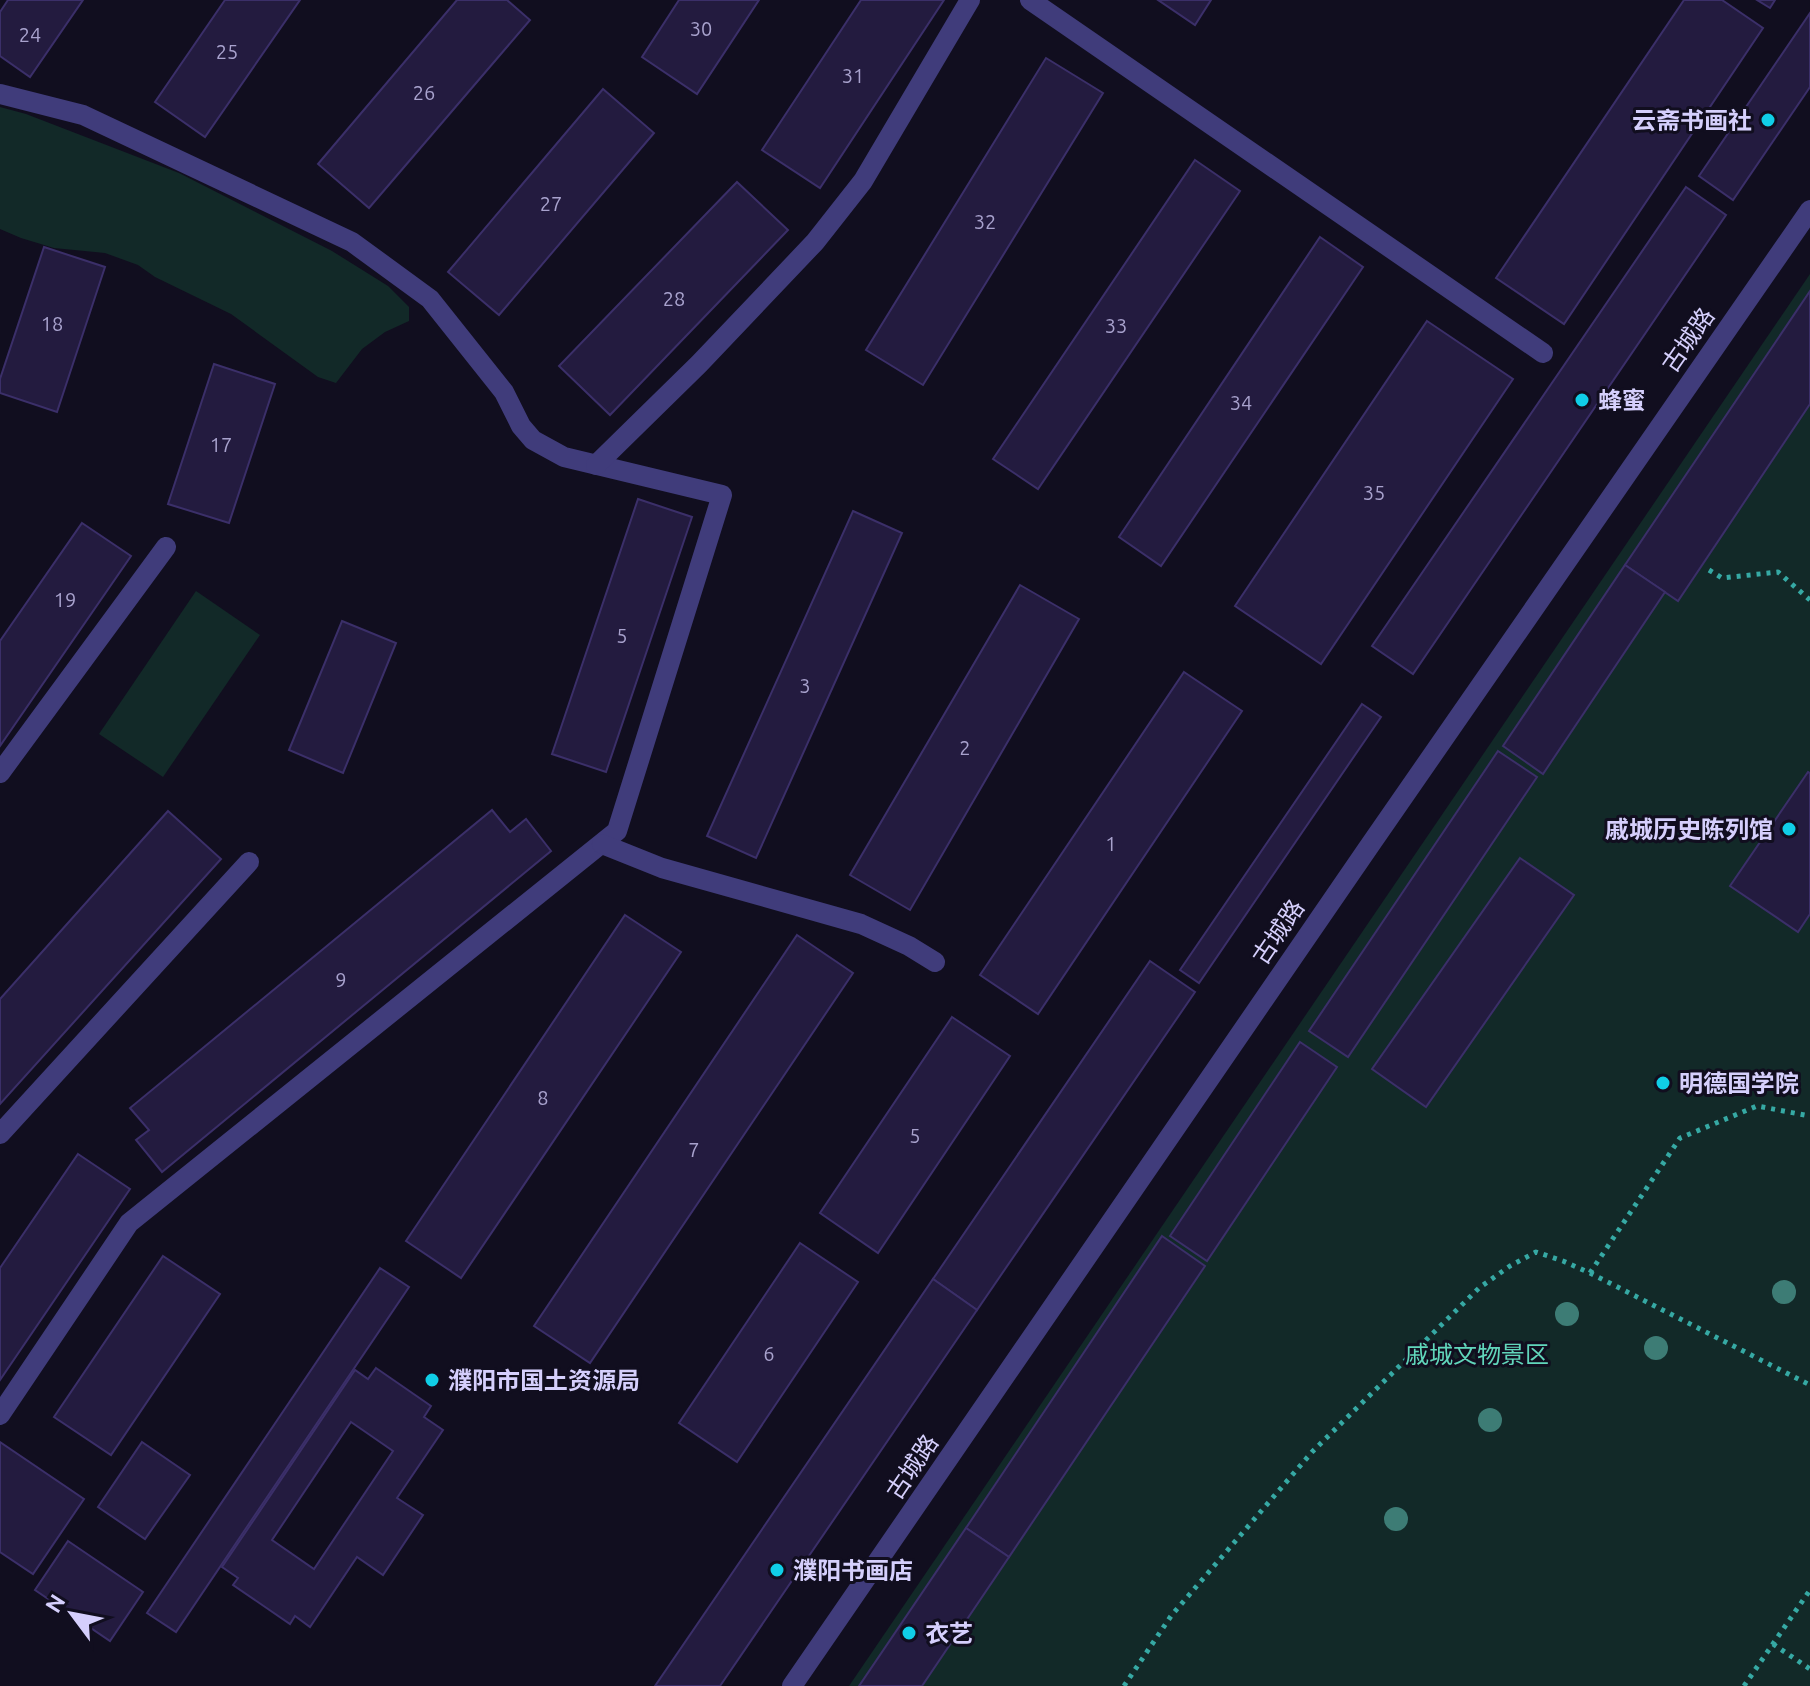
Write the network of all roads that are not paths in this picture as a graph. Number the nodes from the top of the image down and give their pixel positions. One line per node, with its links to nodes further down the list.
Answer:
1 (970, 0): 6 (street)
2 (1030, 0): 5 (street)
3 (0, 94): 6 (street)
4 (1810, 210): 14 (street, 古城路)
5 (1543, 353)
6 (596, 465): 9 (street)
7 (166, 547): 8 (street)
8 (0, 773)
9 (602, 844): 11 (street); 13 (street)
10 (249, 862): 12 (street)
11 (935, 962)
12 (0, 1134)
13 (0, 1415)
14 (792, 1686)

